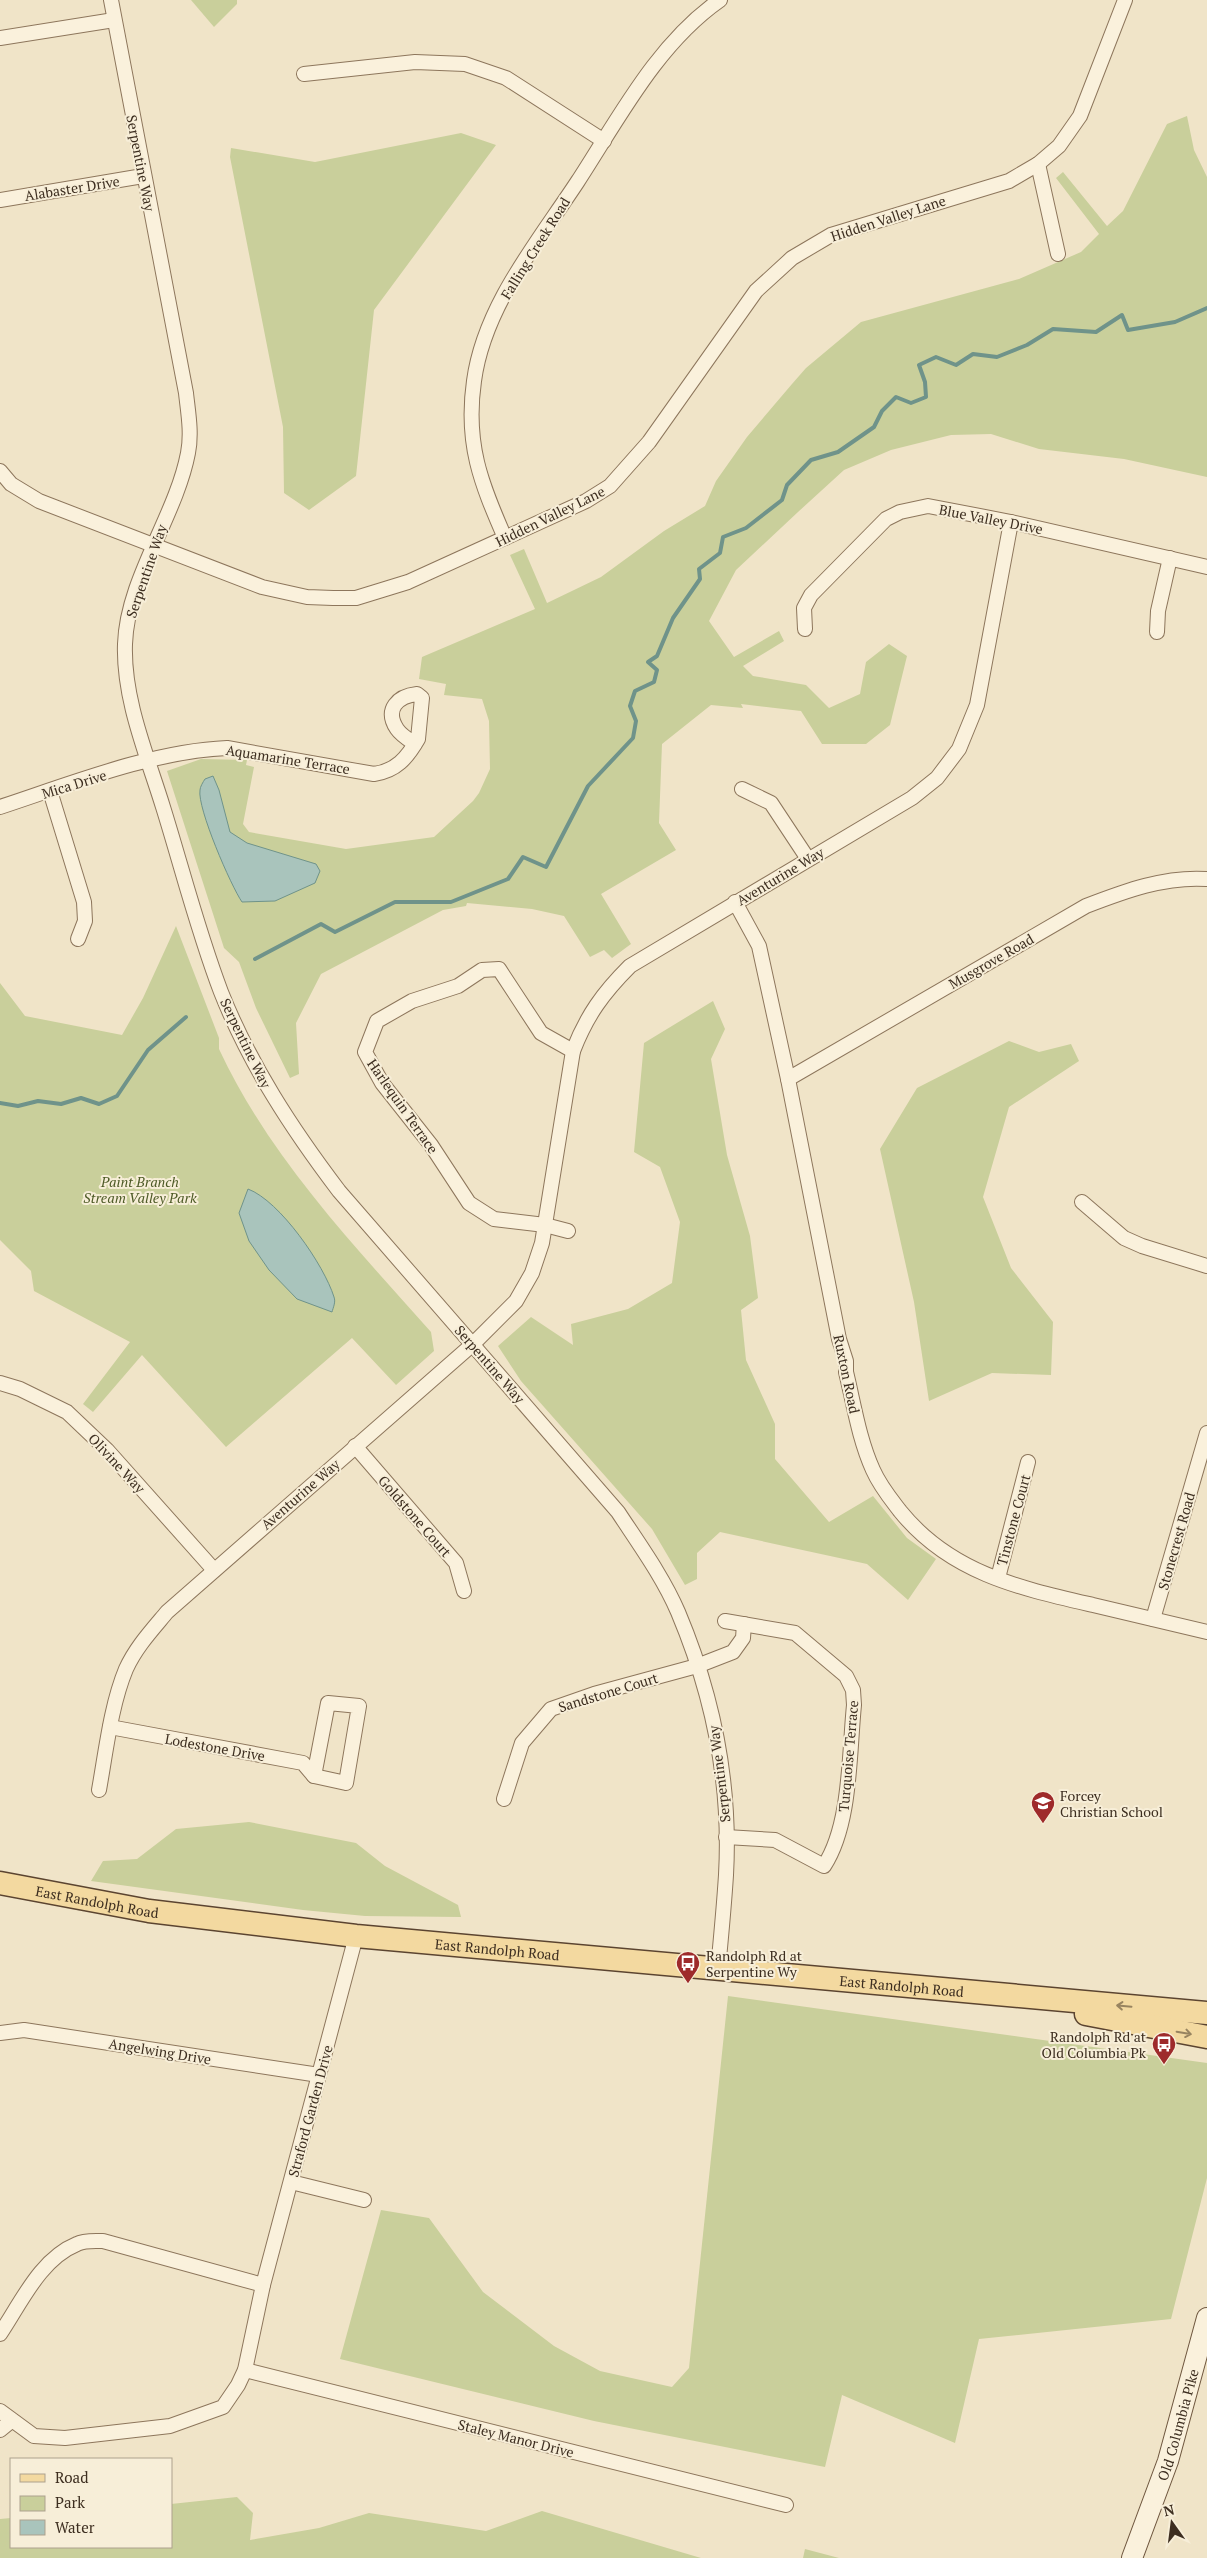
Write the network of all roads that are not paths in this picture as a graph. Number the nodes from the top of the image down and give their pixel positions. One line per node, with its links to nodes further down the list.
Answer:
1 (111, 0): 4 (street, Serpentine Way)
2 (720, 0): 7 (street, Falling Creek Road)
3 (1125, 0): 8 (street, Hidden Valley Lane)
4 (114, 20): 5 (street); 9 (street, Serpentine Way)
5 (0, 38)
6 (304, 74): 7 (street)
7 (604, 141): 14 (street, Falling Creek Road)
8 (1038, 164): 11 (street); 14 (street, Hidden Valley Lane)
9 (143, 176): 10 (street, Alabaster Drive); 15 (street, Serpentine Way)
10 (0, 200)
11 (1058, 254)
12 (0, 471): 15 (street, Hidden Valley Lane)
13 (1011, 522): 16 (street, Blue Valley Drive); 18 (street, Blue Valley Drive); 25 (street, Aventurine Way)
14 (506, 538): 15 (street, Hidden Valley Lane)
15 (155, 544): 21 (street, Serpentine Way)
16 (1170, 558): 17 (street, Blue Valley Drive); 19 (street)
17 (1207, 567)
18 (805, 629)
19 (1157, 632)
20 (415, 744): 21 (street, Aquamarine Terrace)
21 (149, 761): 23 (street, Mica Drive); 35 (street, Serpentine Way)
22 (742, 789): 25 (street)
23 (50, 791): 24 (street, Mica Drive); 28 (street)
24 (0, 807)
25 (808, 859): 27 (street, Aventurine Way)
26 (1207, 879): 30 (street, Musgrove Road)
27 (735, 902): 29 (street, Aventurine Way); 30 (street, Ruxton Road)
28 (78, 939)
29 (573, 1051): 32 (street, Aventurine Way); 32 (street, Harlequin Terrace)
30 (788, 1079): 41 (street, Ruxton Road)
31 (1082, 1202): 34 (street)
32 (544, 1225): 33 (street); 35 (street, Aventurine Way)
33 (568, 1231)
34 (1207, 1266)
35 (473, 1344): 38 (street, Aventurine Way); 47 (street, Serpentine Way)
36 (0, 1383): 40 (street, Olivine Way)
37 (1207, 1433): 43 (street, Stonecrest Road)
38 (355, 1446): 40 (street, Aventurine Way); 42 (street, Goldstone Court)
39 (1028, 1462): 41 (street, Tinstone Court)
40 (214, 1570): 48 (street, Aventurine Way)
41 (998, 1578): 43 (street, Ruxton Road)
42 (464, 1591)
43 (1153, 1619): 46 (street, Ruxton Road)
44 (725, 1621): 45 (street, Turquoise Terrace)
45 (744, 1624): 47 (street, Sandstone Court); 52 (street, Turquoise Terrace)
46 (1207, 1632)
47 (697, 1666): 51 (street, Sandstone Court); 52 (street, Serpentine Way)
48 (110, 1728): 49 (street, Lodestone Drive); 50 (street, Aventurine Way)
49 (314, 1776): 49 (street, Lodestone Drive)
50 (99, 1790)
51 (504, 1799)
52 (726, 1837): 55 (street, Serpentine Way)
53 (0, 1883): 54 (main road, East Randolph Road)
54 (356, 1936): 55 (main road, East Randolph Road); 60 (street, Straford Garden Drive)
55 (718, 1969): 56 (main road, East Randolph Road)
56 (1000, 1994): 57 (main road, East Randolph Road, one-way to 56); 59 (main road, East Randolph Road, one-way to 59)
57 (1207, 2013)
58 (0, 2033): 60 (street, Angelwing Drive)
59 (1207, 2037)
60 (319, 2075): 61 (street, Straford Garden Drive)
61 (291, 2182): 62 (street); 63 (street, Straford Garden Drive)
62 (364, 2200)
63 (263, 2285): 65 (street); 66 (street, Straford Garden Drive)
64 (1207, 2318): 71 (main road, Old Columbia Pike)
65 (0, 2334)
66 (245, 2370): 68 (street, Straford Garden Drive); 70 (street, Staley Manor Drive)
67 (0, 2412): 68 (street, Straford Garden Drive)
68 (11, 2421): 69 (street)
69 (0, 2430)
70 (786, 2505)
71 (1132, 2558)

